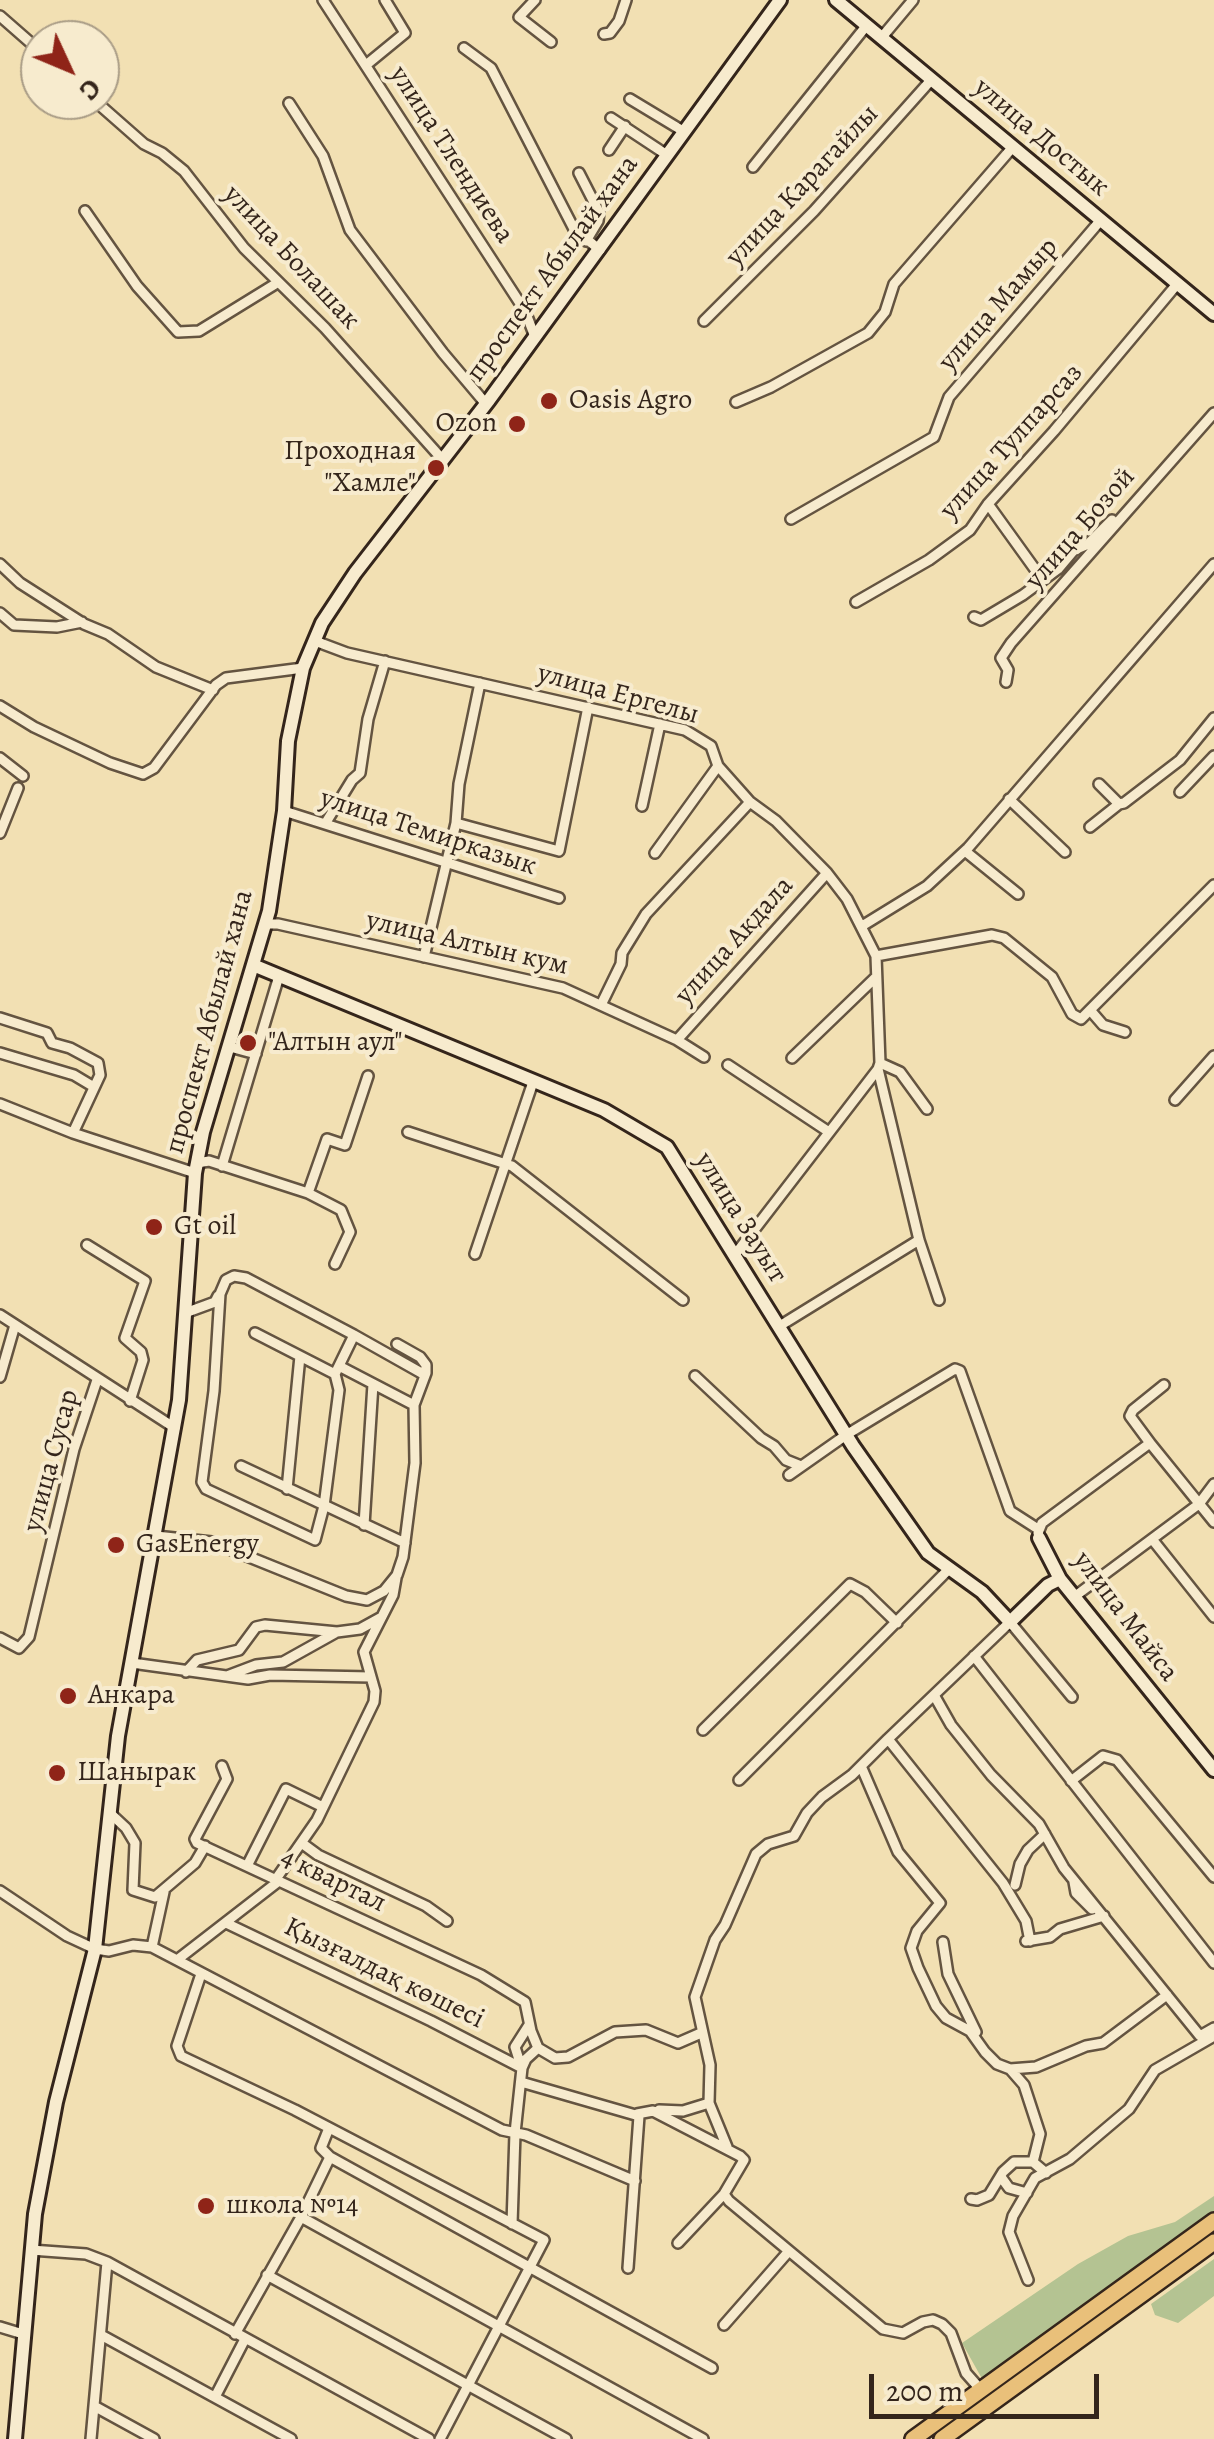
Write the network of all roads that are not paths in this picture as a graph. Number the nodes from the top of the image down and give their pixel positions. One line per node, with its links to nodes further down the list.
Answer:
1 (323, 0): 15 (street, улица Тлендиева)
2 (384, 0): 15 (street)
3 (535, 0): 13 (street)
4 (626, 0): 11 (street)
5 (780, 0): 20 (main road, проспект Абылай хана)
6 (912, 0): 12 (street)
7 (841, 2): 9 (main road, улица Достык)
8 (0, 16): 10 (street)
9 (867, 25): 12 (main road, улица Достык); 24 (street)
10 (20, 34)
11 (604, 34)
12 (882, 37): 16 (main road, улица Достык)
13 (551, 42)
14 (464, 48): 28 (street)
15 (366, 65): 34 (street, улица Тлендиева)
16 (932, 79): 21 (main road, улица Достык); 33 (street, улица Карагайлы)
17 (630, 99): 20 (street)
18 (289, 103): 36 (street)
19 (117, 120): 30 (street, улица Болашак)
20 (684, 131): 23 (main road, проспект Абылай хана)
21 (1012, 148): 27 (main road, улица Достык); 35 (street)
22 (609, 150): 23 (street)
23 (666, 155): 29 (main road, проспект Абылай хана)
24 (752, 167)
25 (579, 173): 28 (street)
26 (85, 211): 30 (street)
27 (1100, 221): 31 (main road, улица Достык); 40 (street, улица Мамыр)
28 (586, 241): 29 (street)
29 (600, 250): 34 (main road, проспект Абылай хана)
30 (277, 282): 38 (street, улица Болашак)
31 (1178, 284): 32 (main road, улица Достык); 39 (street, улица Тулпарсаз)
32 (1214, 314)
33 (704, 321)
34 (535, 337): 36 (main road, проспект Абылай хана)
35 (736, 402)
36 (486, 404): 38 (main road, проспект Абылай хана)
37 (1214, 412): 41 (street, улица Бозой)
38 (443, 460): 49 (main road, проспект Абылай хана)
39 (988, 504): 44 (street); 45 (street, улица Тулпарсаз)
40 (791, 519)
41 (1119, 521): 44 (street); 52 (street, улица Бозой)
42 (1214, 564): 66 (street)
43 (1, 567): 48 (street)
44 (1042, 579): 47 (street)
45 (856, 602)
46 (0, 614): 48 (street)
47 (974, 617)
48 (82, 622): 54 (street)
49 (315, 641): 50 (street, улица Ергелы); 51 (main road, проспект Абылай хана)
50 (385, 661): 53 (street, улица Ергелы); 72 (street)
51 (303, 668): 54 (street); 70 (main road, проспект Абылай хана)
52 (1006, 682)
53 (480, 683): 56 (street, улица Ергелы); 71 (street)
54 (212, 690): 55 (street)
55 (0, 706)
56 (588, 707): 58 (street, улица Ергелы); 71 (street)
57 (1214, 718): 68 (street)
58 (660, 724): 61 (street, улица Ергелы); 69 (street)
59 (1214, 756): 65 (street)
60 (0, 758): 62 (street)
61 (718, 766): 67 (street, улица Ергелы); 77 (street)
62 (23, 776)
63 (1099, 784): 68 (street)
64 (18, 788): 74 (street)
65 (1180, 792)
66 (1009, 799): 75 (street); 76 (street)
67 (750, 802): 79 (street, улица Ергелы); 90 (street)
68 (1119, 804): 73 (street)
69 (642, 806)
70 (284, 811): 72 (street, улица Темирказык); 83 (main road, проспект Абылай хана)
71 (456, 822): 78 (street)
72 (326, 824): 78 (street, улица Темирказык)
73 (1090, 827)
74 (0, 833)
75 (964, 851): 81 (street); 84 (street)
76 (1065, 852)
77 (654, 853)
78 (445, 862): 82 (street, улица Темирказык); 86 (street)
79 (826, 873): 84 (street, улица Ергелы); 94 (street, улица Акдала)
80 (1214, 885): 91 (street)
81 (1018, 894)
82 (559, 898)
83 (265, 924): 86 (street, улица Алтын кум); 87 (main road, проспект Абылай хана)
84 (862, 926): 85 (street, улица Ергелы)
85 (876, 956): 89 (street, улица Ергелы); 91 (street)
86 (424, 957): 90 (street, улица Алтын кум)
87 (253, 964): 88 (main road, улица Зауыт); 96 (main road, проспект Абылай хана)
88 (279, 976): 98 (street); 106 (main road, улица Зауыт)
89 (875, 978): 101 (street); 104 (street, улица Ергелы)
90 (601, 1005): 94 (street, улица Алтын кум)
91 (1090, 1010): 93 (street)
92 (0, 1018): 95 (street)
93 (1124, 1032)
94 (677, 1040): 100 (street, улица Алтын кум)
95 (52, 1043): 102 (street); 107 (street)
96 (230, 1047): 98 (street); 116 (main road, проспект Абылай хана)
97 (0, 1053): 102 (street)
98 (256, 1054): 115 (street)
99 (1214, 1056): 108 (street)
100 (704, 1057)
101 (792, 1058)
102 (42, 1064): 107 (street)
103 (728, 1064): 112 (street)
104 (879, 1066): 110 (street); 112 (street); 118 (street, улица Ергелы)
105 (368, 1076): 117 (street)
106 (533, 1082): 114 (street); 121 (main road, улица Зауыт)
107 (94, 1087): 113 (street)
108 (1175, 1100)
109 (0, 1104): 113 (street)
110 (927, 1108)
111 (408, 1132): 114 (street)
112 (829, 1132): 121 (street)
113 (73, 1133): 116 (street)
114 (507, 1164): 120 (street); 124 (street)
115 (222, 1166): 116 (street); 117 (street)
116 (196, 1168): 126 (main road, проспект Абылай хана)
117 (308, 1193): 122 (street)
118 (919, 1240): 125 (street, улица Ергелы); 129 (street)
119 (87, 1246): 141 (street)
120 (474, 1254)
121 (734, 1256): 129 (main road, улица Зауыт)
122 (334, 1264)
123 (220, 1294): 126 (street); 131 (street); 152 (street)
124 (684, 1300)
125 (939, 1300)
126 (185, 1314): 143 (main road, проспект Абылай хана)
127 (0, 1315): 128 (street)
128 (14, 1325): 137 (street); 138 (street)
129 (778, 1327): 144 (main road, улица Зауыт)
130 (256, 1333): 133 (street)
131 (354, 1335): 134 (street); 135 (street)
132 (397, 1344): 135 (street)
133 (300, 1356): 134 (street); 150 (street)
134 (337, 1370): 139 (street); 152 (street)
135 (425, 1376): 142 (street)
136 (695, 1376): 147 (street)
137 (0, 1378)
138 (97, 1380): 141 (street); 168 (street, улица Сусар)
139 (373, 1384): 142 (street); 154 (street)
140 (1164, 1385): 145 (street)
141 (130, 1401): 143 (street)
142 (414, 1405): 158 (street)
143 (174, 1428): 156 (main road, проспект Абылай хана)
144 (846, 1435): 147 (street); 155 (street); 159 (main road, улица Зауыт)
145 (1150, 1443): 151 (street); 155 (street)
146 (241, 1466): 150 (street)
147 (802, 1466): 148 (street)
148 (789, 1475)
149 (1214, 1484): 151 (street)
150 (286, 1489): 152 (street)
151 (1199, 1504): 153 (street); 157 (street)
152 (324, 1506): 154 (street)
153 (1214, 1522)
154 (364, 1526): 158 (street)
155 (1038, 1534): 161 (main road, улица Майса)
156 (156, 1536): 160 (street); 170 (main road, проспект Абылай хана)
157 (1152, 1540): 162 (street); 164 (street)
158 (405, 1542): 160 (street)
159 (950, 1568): 165 (street); 166 (main road, улица Зауыт)
160 (397, 1576): 163 (street)
161 (1060, 1580): 162 (main road, улица Майса); 166 (main road)
162 (1074, 1597): 182 (main road, улица Майса)
163 (382, 1616): 167 (street); 175 (street)
164 (1214, 1617)
165 (897, 1622): 178 (street); 183 (street)
166 (1010, 1622): 169 (street); 177 (street)
167 (338, 1632): 171 (street); 172 (street)
168 (0, 1638)
169 (974, 1656): 176 (street); 184 (street)
170 (132, 1663): 172 (street); 186 (main road, проспект Абылай хана)
171 (274, 1665): 173 (street); 174 (street)
172 (186, 1672): 173 (street)
173 (227, 1676): 174 (street)
174 (302, 1676): 175 (street)
175 (370, 1676): 185 (street)
176 (934, 1695): 179 (street); 187 (street)
177 (1072, 1697)
178 (703, 1730)
179 (888, 1739): 181 (street); 196 (street)
180 (222, 1766): 189 (street)
181 (862, 1766): 208 (street); 210 (street)
182 (1214, 1770)
183 (739, 1780)
184 (1071, 1782): 191 (street); 203 (street)
185 (323, 1806): 188 (street); 190 (street)
186 (112, 1814): 195 (street); 201 (main road, проспект Абылай хана)
187 (1045, 1834): 193 (street); 196 (street)
188 (303, 1844): 192 (street); 197 (street)
189 (204, 1846): 190 (street, 4 квартал); 195 (street)
190 (248, 1864): 192 (street, 4 квартал)
191 (1214, 1878)
192 (278, 1880): 198 (street); 206 (street, 4 квартал)
193 (1014, 1885)
194 (0, 1891): 201 (street)
195 (160, 1898): 200 (street)
196 (1101, 1913): 205 (street)
197 (447, 1921)
198 (226, 1923): 202 (street); 213 (street, Қызғалдақ көшесі)
199 (943, 1942): 210 (street)
200 (152, 1947): 201 (street); 202 (street)
201 (95, 1949): 236 (main road, проспект Абылай хана)
202 (177, 1960): 204 (street)
203 (1214, 1963)
204 (200, 1974): 220 (street); 221 (street)
205 (1167, 1994): 207 (street); 215 (street)
206 (529, 2025): 211 (street); 212 (street)
207 (1214, 2028)
208 (702, 2033): 212 (street); 217 (street)
209 (1214, 2036): 225 (street)
210 (978, 2041): 215 (street)
211 (515, 2047): 213 (street); 214 (street)
212 (538, 2048): 214 (street)
213 (489, 2050): 214 (street, Қызғалдақ көшесі)
214 (522, 2068): 216 (street)
215 (1010, 2069): 224 (street)
216 (521, 2082): 219 (street); 221 (street)
217 (709, 2103): 218 (street); 222 (street)
218 (653, 2110): 219 (street); 222 (street)
219 (639, 2119): 227 (street)
220 (329, 2128): 223 (street); 233 (street)
221 (515, 2134): 227 (street); 233 (street)
222 (728, 2148): 229 (street)
223 (330, 2157): 231 (street); 239 (street)
224 (1033, 2162): 225 (street); 226 (street)
225 (1046, 2172): 228 (street)
226 (1001, 2177): 228 (street); 230 (street)
227 (636, 2181): 240 (street)
228 (1027, 2193): 242 (street)
229 (724, 2194): 235 (street); 237 (street)
230 (971, 2198)
231 (301, 2217): 241 (street); 244 (street)
232 (1214, 2221): 251 (highway)
233 (512, 2224): 239 (street)
234 (1214, 2242): 263 (highway)
235 (678, 2243)
236 (31, 2250): 238 (street); 246 (main road, проспект Абылай хана)
237 (789, 2251): 243 (street); 251 (street)
238 (107, 2262): 247 (street); 248 (street)
239 (531, 2267): 244 (street); 249 (street)
240 (628, 2268)
241 (267, 2275): 248 (street); 250 (street)
242 (1028, 2280)
243 (724, 2325)
244 (500, 2326): 250 (street); 261 (street)
245 (0, 2327): 246 (street)
246 (23, 2334): 254 (main road, проспект Абылай хана)
247 (101, 2336): 252 (street); 253 (street)
248 (240, 2336): 252 (street); 258 (street)
249 (712, 2368)
250 (468, 2383): 259 (street); 260 (street)
251 (981, 2390): 262 (highway)
252 (214, 2397): 257 (street)
253 (94, 2406): 255 (street); 256 (street)
254 (15, 2439)
255 (91, 2439)
256 (154, 2439)
257 (291, 2439)
258 (429, 2439)
259 (440, 2439)
260 (566, 2439)
261 (703, 2439)
262 (912, 2439)
263 (942, 2439)

